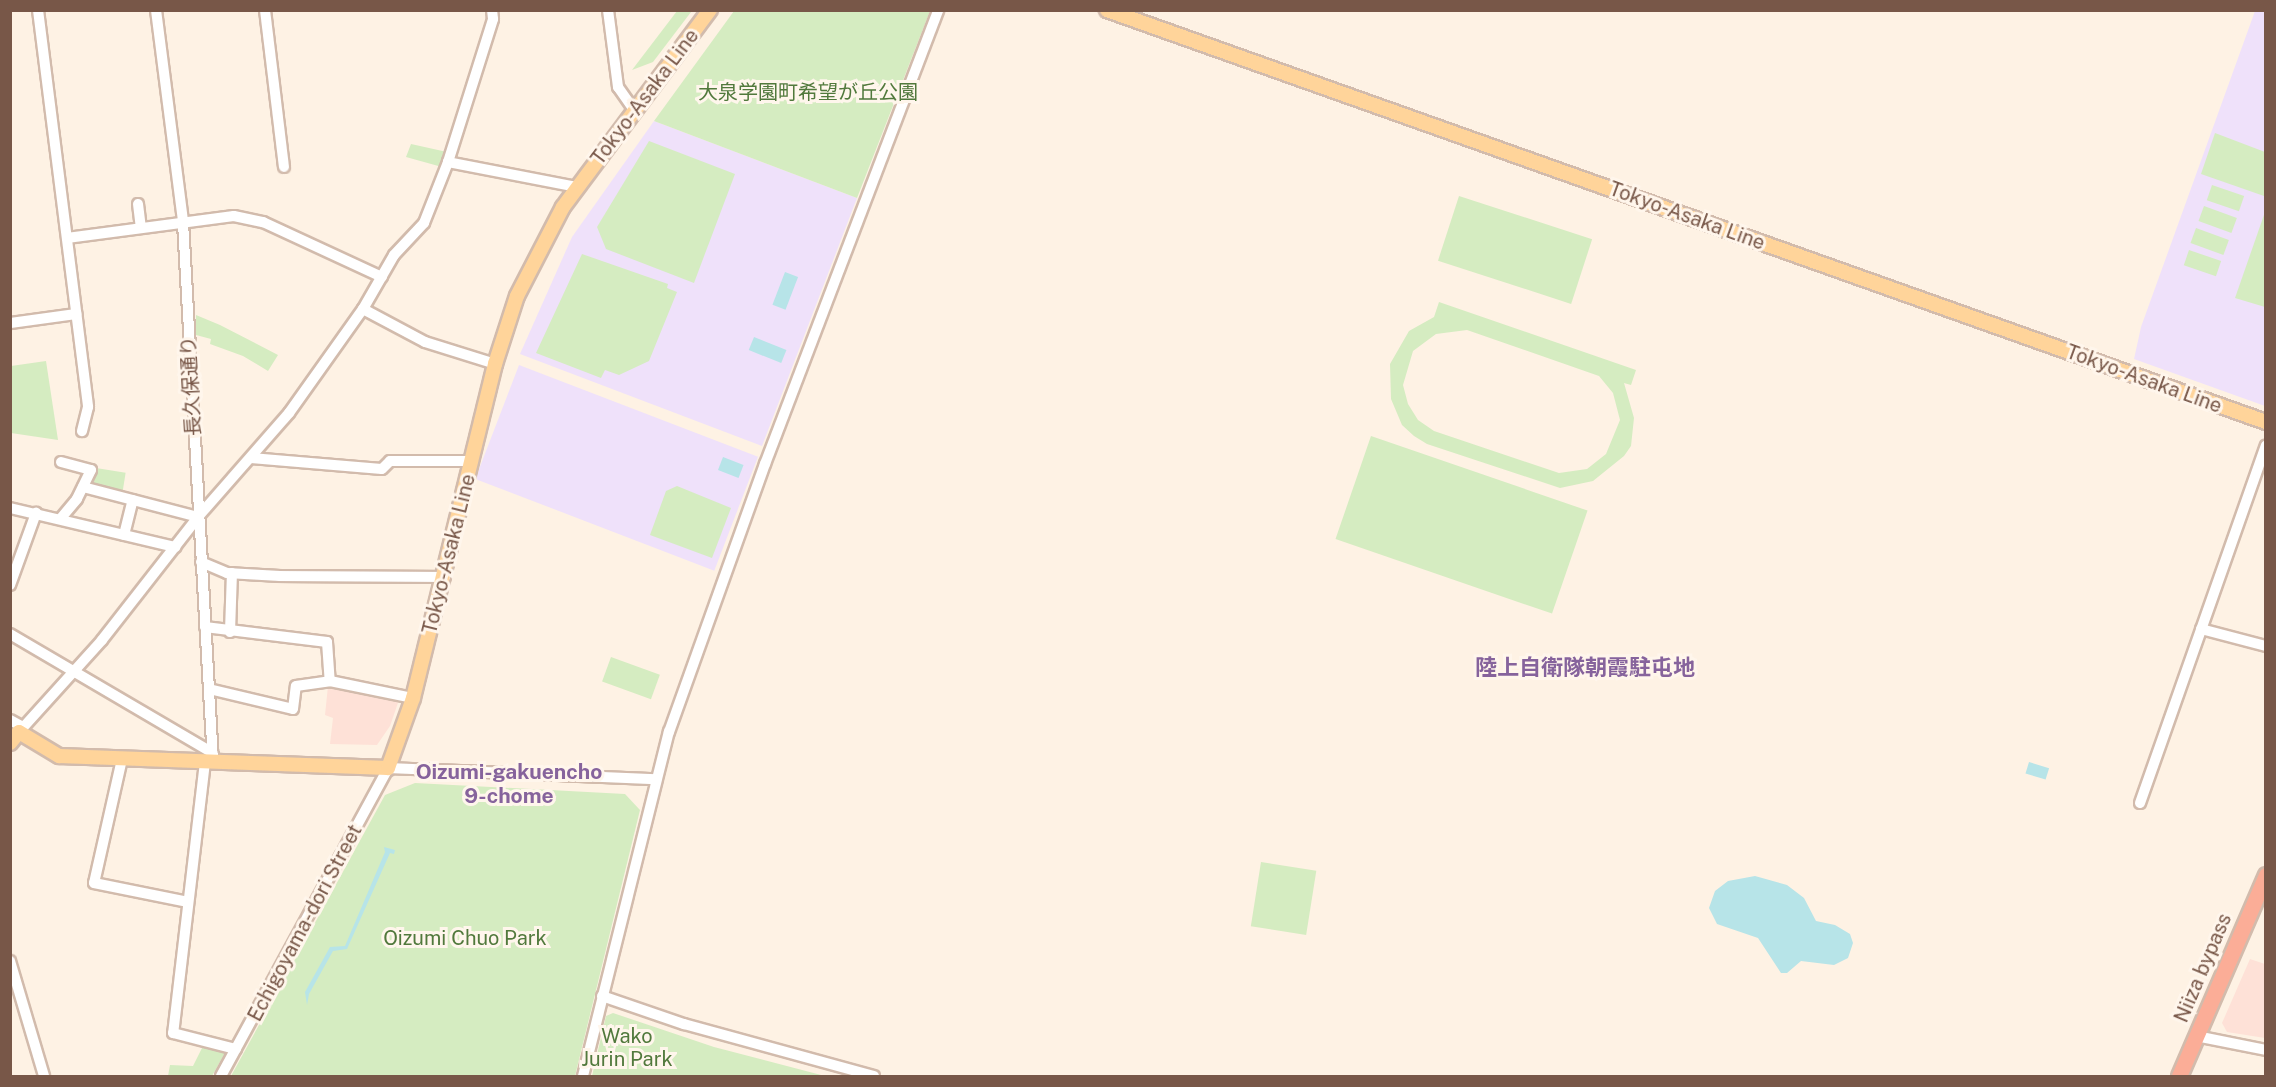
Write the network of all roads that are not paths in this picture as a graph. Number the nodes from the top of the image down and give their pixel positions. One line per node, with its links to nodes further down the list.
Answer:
1 (38, 10): 16 (street)
2 (156, 10): 14 (street, 長久保通り)
3 (265, 10): 11 (street)
4 (492, 10): 10 (street)
5 (608, 10): 9 (street)
6 (710, 10): 9 (main road, Tokyo-Asaka Line)
7 (938, 10): 54 (street)
8 (1107, 10): 22 (main road, Tokyo-Asaka Line)
9 (634, 110): 12 (main road, Tokyo-Asaka Line)
10 (448, 162): 12 (street); 17 (street)
11 (284, 167)
12 (577, 187): 21 (main road, Tokyo-Asaka Line)
13 (138, 204): 15 (street)
14 (183, 222): 15 (street); 17 (street); 32 (street, 長久保通り)
15 (141, 227): 16 (street)
16 (67, 238): 19 (street)
17 (382, 277): 18 (street)
18 (363, 309): 21 (street); 25 (street)
19 (76, 314): 20 (street); 23 (street)
20 (10, 323)
21 (495, 364): 26 (main road, Tokyo-Asaka Line)
22 (2265, 422)
23 (82, 431)
24 (2265, 446): 41 (street)
25 (251, 458): 26 (street); 32 (street)
26 (472, 461): 38 (main road, Tokyo-Asaka Line)
27 (61, 462): 28 (street)
28 (83, 487): 29 (street); 33 (street)
29 (133, 500): 32 (street); 34 (street)
30 (10, 508): 31 (street)
31 (36, 513): 33 (street); 39 (street)
32 (198, 517): 35 (street); 36 (street, 長久保通り)
33 (61, 518): 34 (street)
34 (124, 535): 35 (street)
35 (175, 547): 45 (street)
36 (201, 562): 37 (street); 40 (street, 長久保通り)
37 (232, 573): 38 (street); 42 (street)
38 (445, 577): 48 (main road, Tokyo-Asaka Line)
39 (10, 585)
40 (205, 627): 42 (street); 47 (street, 長久保通り)
41 (2201, 629): 44 (street); 55 (street)
42 (230, 632): 46 (street)
43 (10, 634): 45 (street)
44 (2265, 646)
45 (73, 670): 50 (street); 52 (street)
46 (330, 681): 47 (street); 48 (street)
47 (209, 689): 52 (street, 長久保通り)
48 (413, 698): 53 (main road, Tokyo-Asaka Line)
49 (10, 720): 50 (street)
50 (17, 734): 51 (main road)
51 (122, 759): 52 (main road); 58 (street)
52 (210, 759): 53 (main road); 58 (street, 長久保通り)
53 (388, 768): 54 (street); 62 (street, Echigoyama-dori Street)
54 (656, 779): 60 (street)
55 (2140, 803)
56 (2265, 876): 61 (highway, Niiza bypass)
57 (2265, 898): 61 (highway, Niiza bypass)
58 (188, 902): 62 (street, 長久保通り)
59 (10, 961): 64 (street)
60 (602, 996): 66 (street); 67 (street)
61 (2200, 1037): 63 (street); 68 (highway, Niiza bypass); 69 (highway, Niiza bypass)
62 (236, 1049): 65 (street, Echigoyama-dori Street)
63 (2265, 1050)
64 (44, 1077)
65 (220, 1077)
66 (583, 1077)
67 (874, 1077)
68 (2179, 1077)
69 (2188, 1077)

